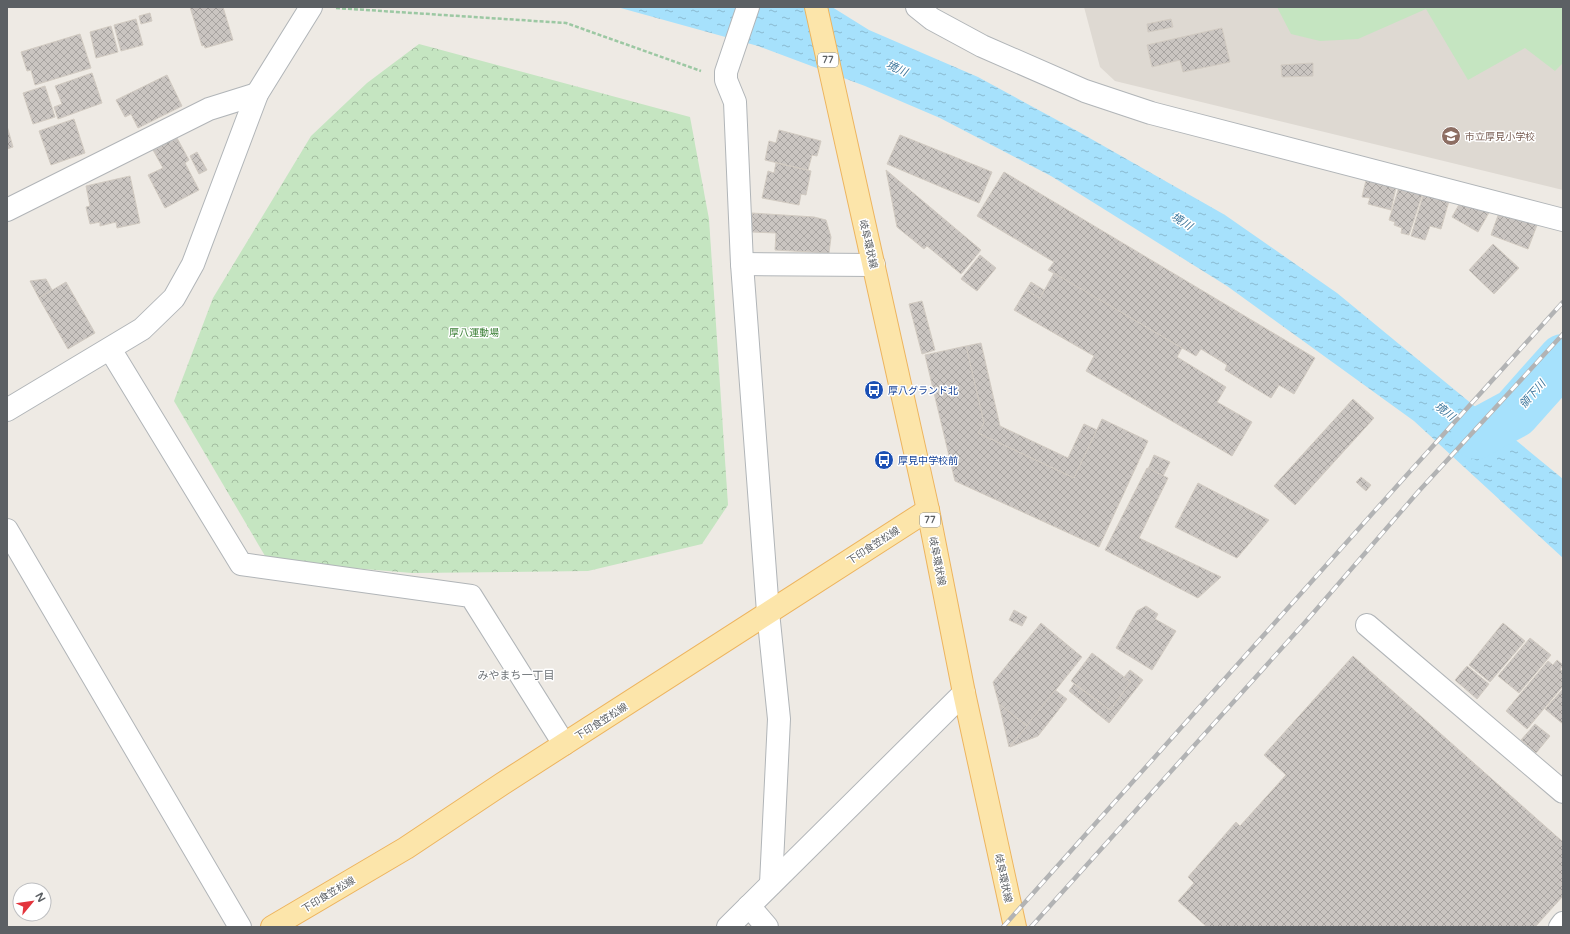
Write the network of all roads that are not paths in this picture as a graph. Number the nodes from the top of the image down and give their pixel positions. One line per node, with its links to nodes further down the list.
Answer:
1 (748, 7): 8 (street)
2 (816, 7): 9 (main road, 岐阜環状線 / 77)
3 (917, 7): 7 (street)
4 (321, 8): 5 (street)
5 (257, 94): 6 (street); 10 (street)
6 (7, 210)
7 (1561, 216)
8 (742, 264): 9 (street); 14 (street)
9 (874, 265): 12 (main road, 岐阜環状線 / 77)
10 (110, 349): 11 (street); 17 (street)
11 (7, 410)
12 (928, 510): 14 (main road, 下印食笠松線); 16 (main road, 岐阜環状線 / 77)
13 (7, 530): 22 (street)
14 (768, 612): 17 (main road, 下印食笠松線); 19 (street)
15 (1366, 625): 18 (street)
16 (964, 694): 19 (street); 26 (main road, 岐阜環状線 / 77)
17 (564, 744): 23 (main road, 下印食笠松線)
18 (1563, 792)
19 (771, 884): 20 (street)
20 (749, 906): 24 (street); 25 (street)
21 (1563, 924): 27 (street)
22 (240, 927)
23 (272, 927)
24 (728, 927)
25 (767, 927)
26 (1015, 927)
27 (1560, 927)

